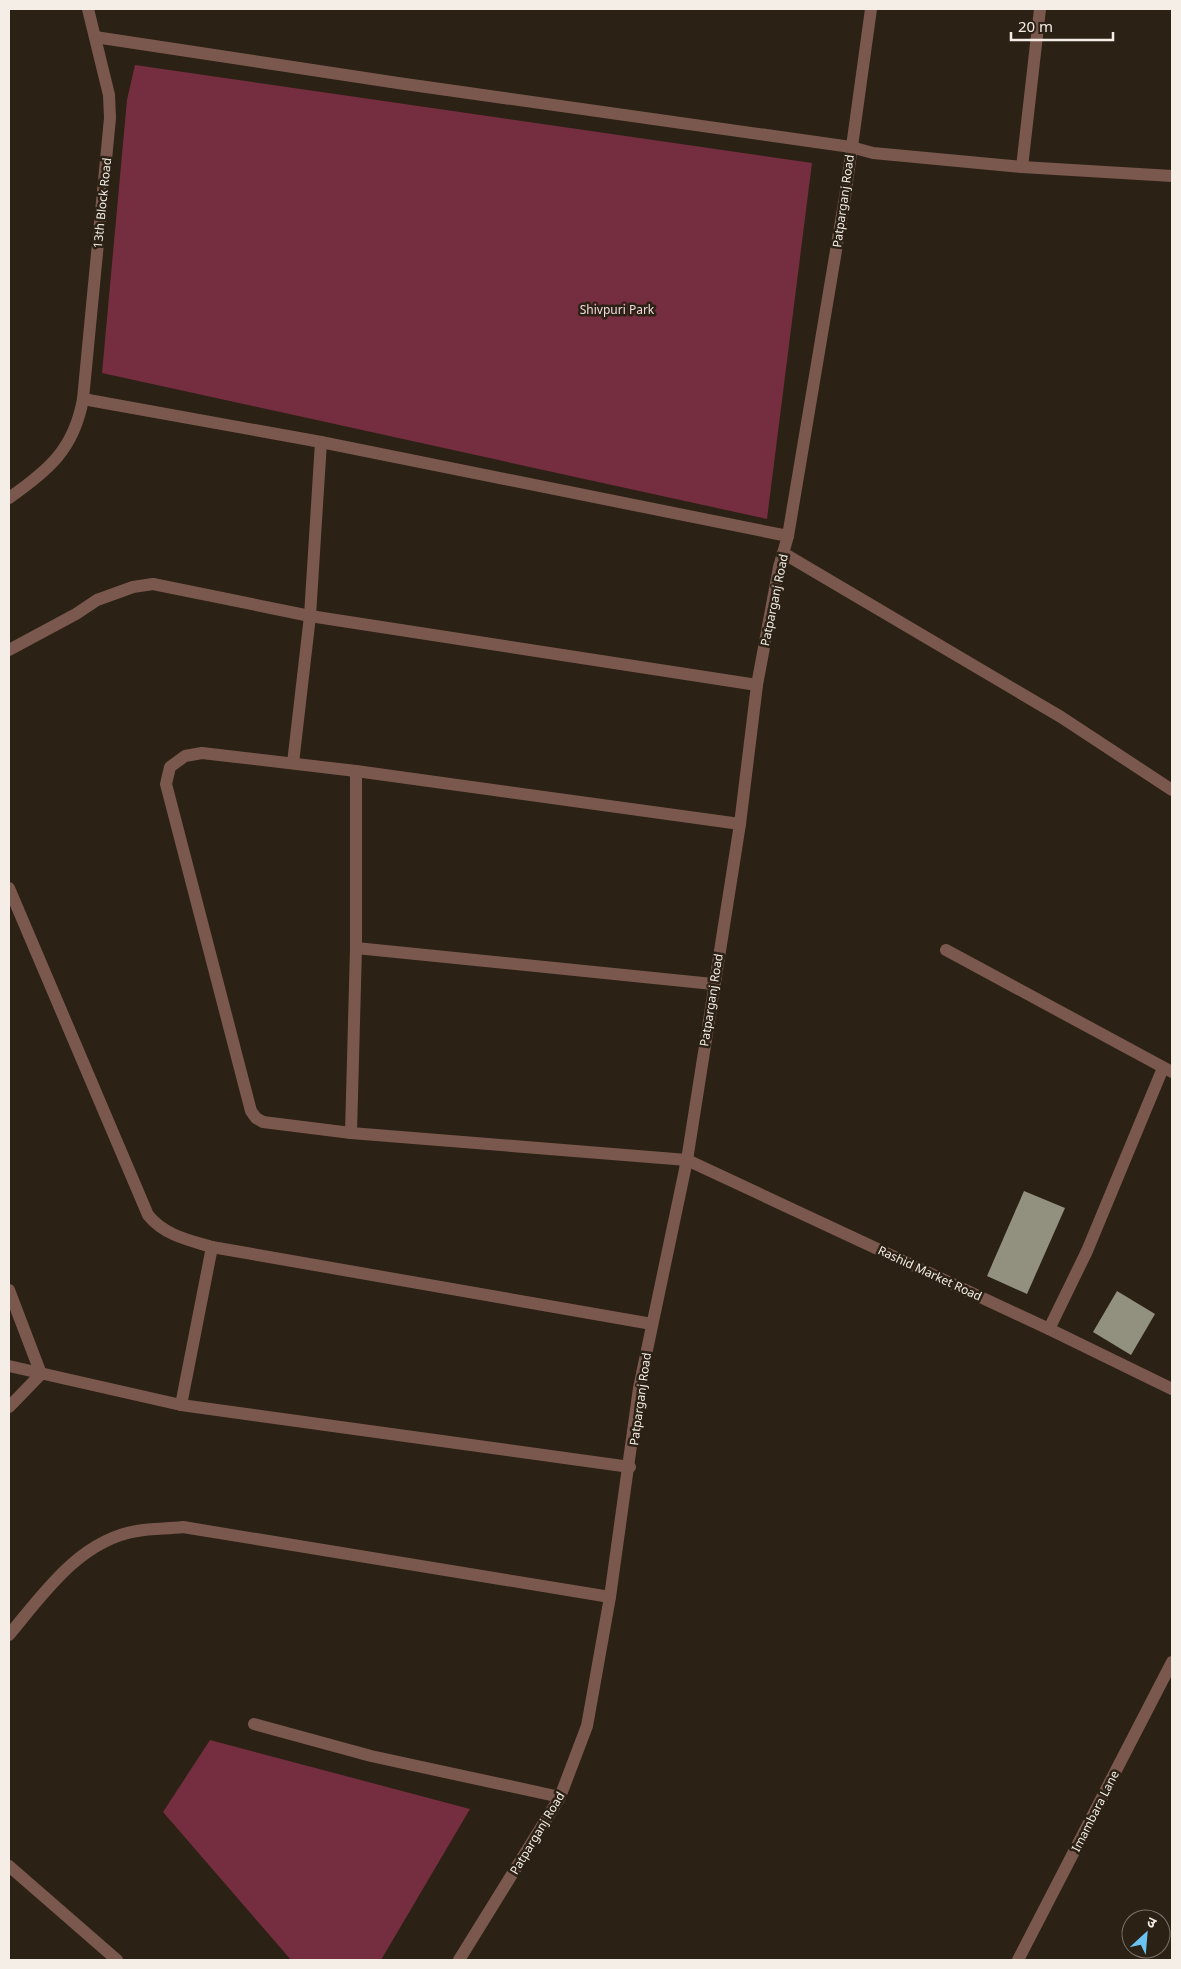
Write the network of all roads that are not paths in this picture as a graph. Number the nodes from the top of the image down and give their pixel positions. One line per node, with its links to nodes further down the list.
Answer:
1 (88, 9): 4 (street, 13th Block Road)
2 (871, 9): 5 (street, Patparganj Road)
3 (1040, 9): 6 (street)
4 (95, 37): 5 (street); 8 (street, 13th Block Road)
5 (850, 147): 6 (street); 11 (street, Patparganj Road)
6 (1022, 167): 7 (street)
7 (1172, 176)
8 (83, 399): 9 (street); 10 (street, 13th Block Road)
9 (321, 442): 11 (street); 13 (street)
10 (9, 498)
11 (788, 536): 12 (street, Patparganj Road)
12 (783, 553): 15 (street, Patparganj Road); 18 (street)
13 (310, 616): 14 (street); 15 (street); 16 (street)
14 (9, 650)
15 (757, 685): 19 (street, Patparganj Road)
16 (293, 763): 17 (street); 25 (street)
17 (356, 771): 19 (street); 21 (street)
18 (1172, 790)
19 (740, 824): 23 (street, Patparganj Road)
20 (9, 888): 27 (street)
21 (356, 948): 23 (street); 25 (street)
22 (946, 950): 24 (street)
23 (713, 984): 26 (street, Patparganj Road)
24 (1168, 1070): 30 (street)
25 (351, 1133): 26 (street)
26 (687, 1160): 29 (street, Patparganj Road); 30 (street, Rashid Market Road)
27 (212, 1247): 29 (street); 34 (street)
28 (9, 1290): 32 (street)
29 (652, 1324): 36 (street, Patparganj Road)
30 (1049, 1328): 33 (street, Rashid Market Road)
31 (9, 1366): 32 (street)
32 (41, 1374): 34 (street); 35 (street)
33 (1172, 1390)
34 (181, 1405): 36 (street)
35 (9, 1407)
36 (630, 1467): 37 (street, Patparganj Road)
37 (610, 1598): 38 (street); 41 (street, Patparganj Road)
38 (9, 1635)
39 (1172, 1662): 45 (street, Imambara Lane)
40 (254, 1724): 41 (street)
41 (560, 1797): 44 (street, Patparganj Road)
42 (9, 1866): 43 (street)
43 (117, 1960)
44 (459, 1960)
45 (1018, 1960)

